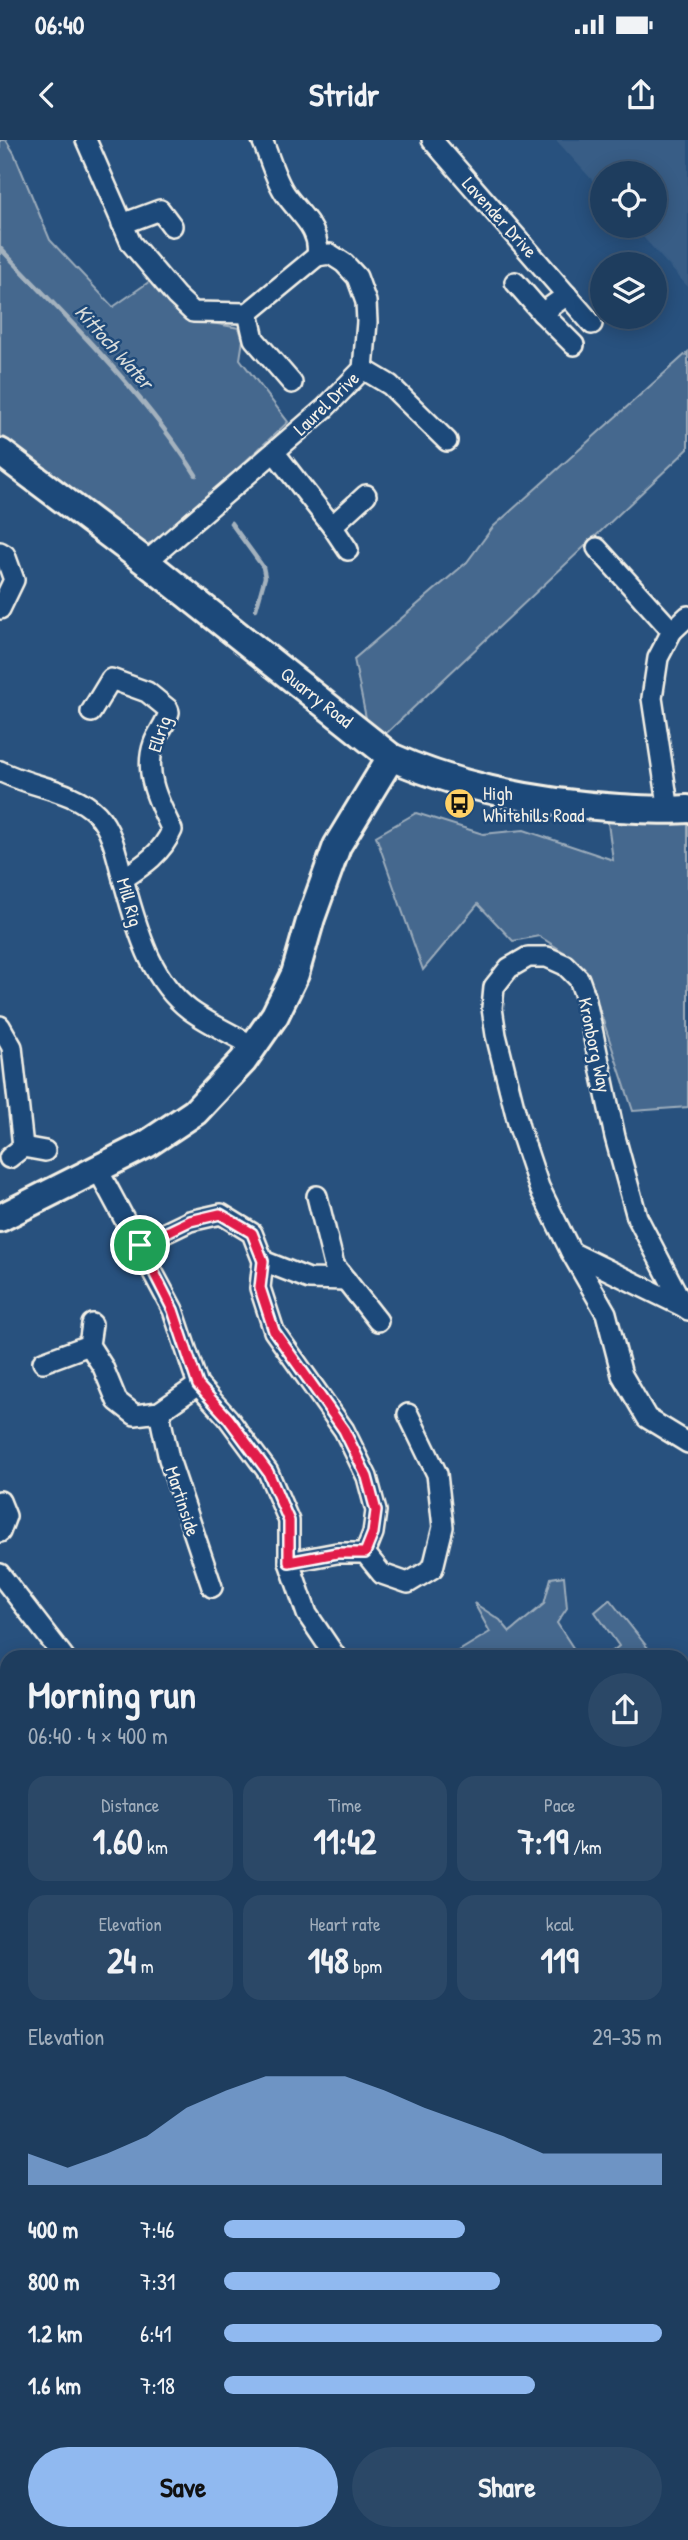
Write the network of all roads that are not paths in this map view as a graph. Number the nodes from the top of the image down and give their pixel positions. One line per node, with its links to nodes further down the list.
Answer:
1 (86, 140): 4 (street)
2 (262, 140): 6 (street)
3 (432, 140): 8 (street, Lavender Drive)
4 (122, 224): 5 (street); 9 (street)
5 (172, 226)
6 (317, 256): 9 (street); 13 (street, Laurel Drive)
7 (515, 282): 10 (street, Lavender Drive)
8 (567, 295): 10 (street); 11 (street, Lavender Drive)
9 (248, 313): 14 (street)
10 (541, 313): 12 (street, Lavender Drive)
11 (590, 322)
12 (574, 345)
13 (363, 369): 15 (street); 17 (street, Laurel Drive)
14 (292, 383)
15 (447, 441)
16 (0, 452): 23 (street, Quarry Road)
17 (275, 453): 19 (street); 23 (street, Laurel Drive)
18 (366, 495): 19 (street)
19 (332, 526): 21 (street)
20 (597, 548): 26 (street)
21 (348, 550)
22 (0, 552): 24 (street)
23 (146, 562): 28 (street, Quarry Road)
24 (0, 609)
25 (688, 616): 26 (street)
26 (672, 631): 30 (street)
27 (91, 712): 31 (street, Ellrig)
28 (391, 757): 30 (street, Quarry Road); 33 (street)
29 (0, 771): 31 (street, Mill Rig)
30 (678, 810)
31 (123, 879): 33 (street, Mill Rig)
32 (0, 1026): 34 (street)
33 (255, 1047): 35 (street)
34 (45, 1151)
35 (98, 1170): 37 (street); 38 (street)
36 (317, 1195): 41 (street)
37 (0, 1218)
38 (140, 1245): 40 (street); 47 (street)
39 (571, 1252): 42 (street); 42 (street, Kronborg Way); 50 (street, Kronborg Way)
40 (263, 1261): 41 (street); 53 (street)
41 (346, 1280): 43 (street)
42 (686, 1308)
43 (378, 1321)
44 (92, 1324): 45 (street)
45 (89, 1346): 46 (street); 48 (street)
46 (43, 1362)
47 (198, 1385): 48 (street); 54 (street)
48 (159, 1412): 56 (street, Martinside)
49 (408, 1414): 53 (street)
50 (688, 1443)
51 (0, 1501): 52 (street)
52 (0, 1532)
53 (365, 1553): 54 (street)
54 (289, 1562): 58 (street)
55 (0, 1574): 57 (street)
56 (212, 1587)
57 (59, 1650)
58 (331, 1650)

